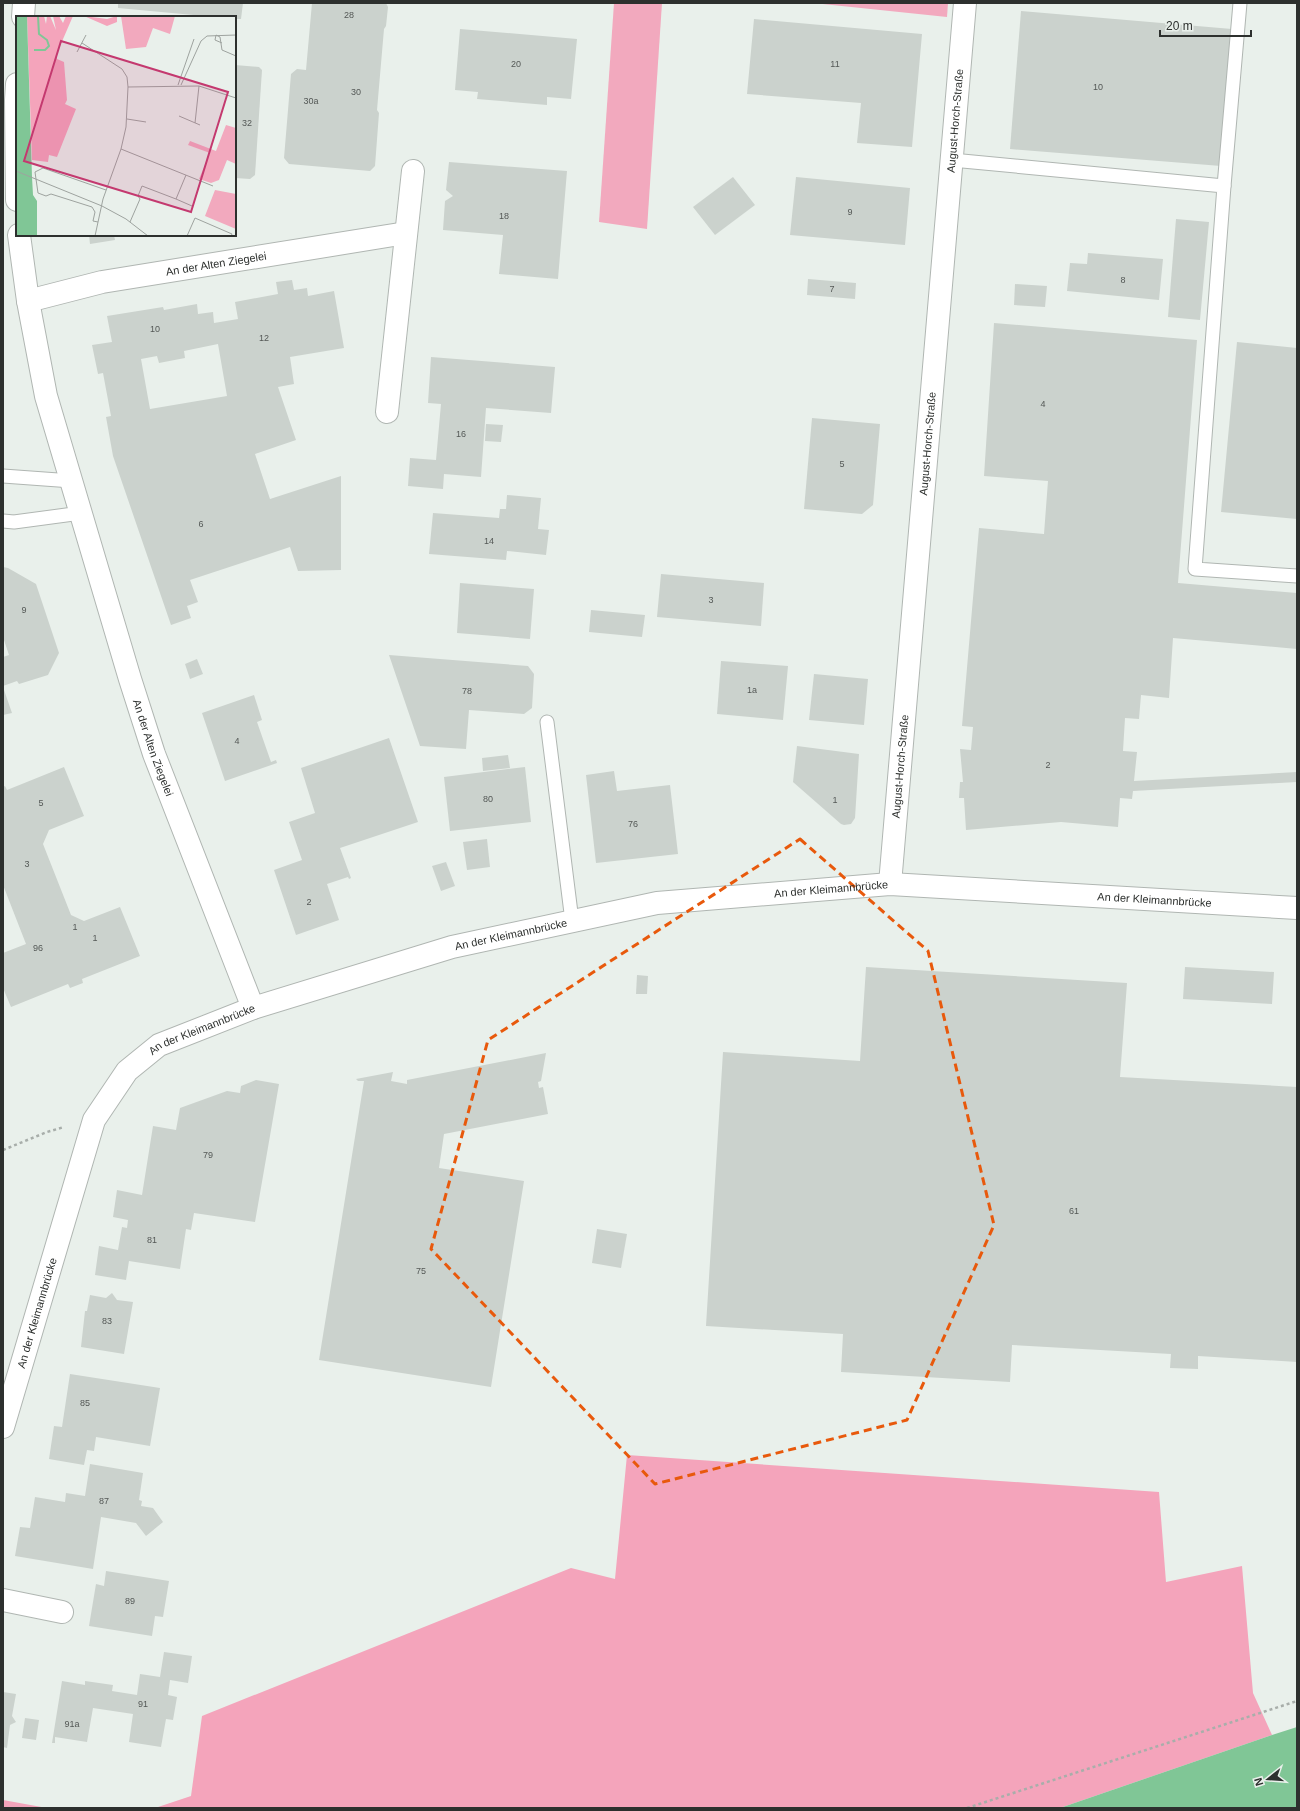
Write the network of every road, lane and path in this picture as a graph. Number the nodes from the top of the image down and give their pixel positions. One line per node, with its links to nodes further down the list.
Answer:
1 (24, 3): 4 (street)
2 (965, 3): 5 (street, August-Horch-Straße)
3 (1240, 3): 7 (lane)
4 (23, 16)
5 (952, 160): 7 (lane); 18 (street, August-Horch-Straße)
6 (413, 171): 8 (street)
7 (1224, 186): 16 (lane)
8 (406, 233): 10 (street, An der Alten Ziegelei); 11 (street)
9 (19, 236): 10 (street, An der Alten Ziegelei)
10 (28, 301): 13 (street, An der Alten Ziegelei)
11 (387, 412)
12 (3, 476): 13 (lane)
13 (72, 482): 14 (street, An der Alten Ziegelei)
14 (81, 513): 15 (lane); 21 (street, An der Alten Ziegelei)
15 (3, 521)
16 (1297, 576)
17 (547, 722): 20 (lane)
18 (890, 884): 19 (street, An der Kleimannbrücke); 20 (street, An der Kleimannbrücke)
19 (1297, 908)
20 (572, 921): 21 (street, An der Kleimannbrücke)
21 (253, 1008): 22 (street, An der Kleimannbrücke)
22 (94, 1120): 23 (path); 24 (street, An der Kleimannbrücke)
23 (3, 1150)
24 (3, 1427)
25 (3, 1600): 26 (street)
26 (62, 1612)
27 (1297, 1701): 28 (path)
28 (967, 1808)

